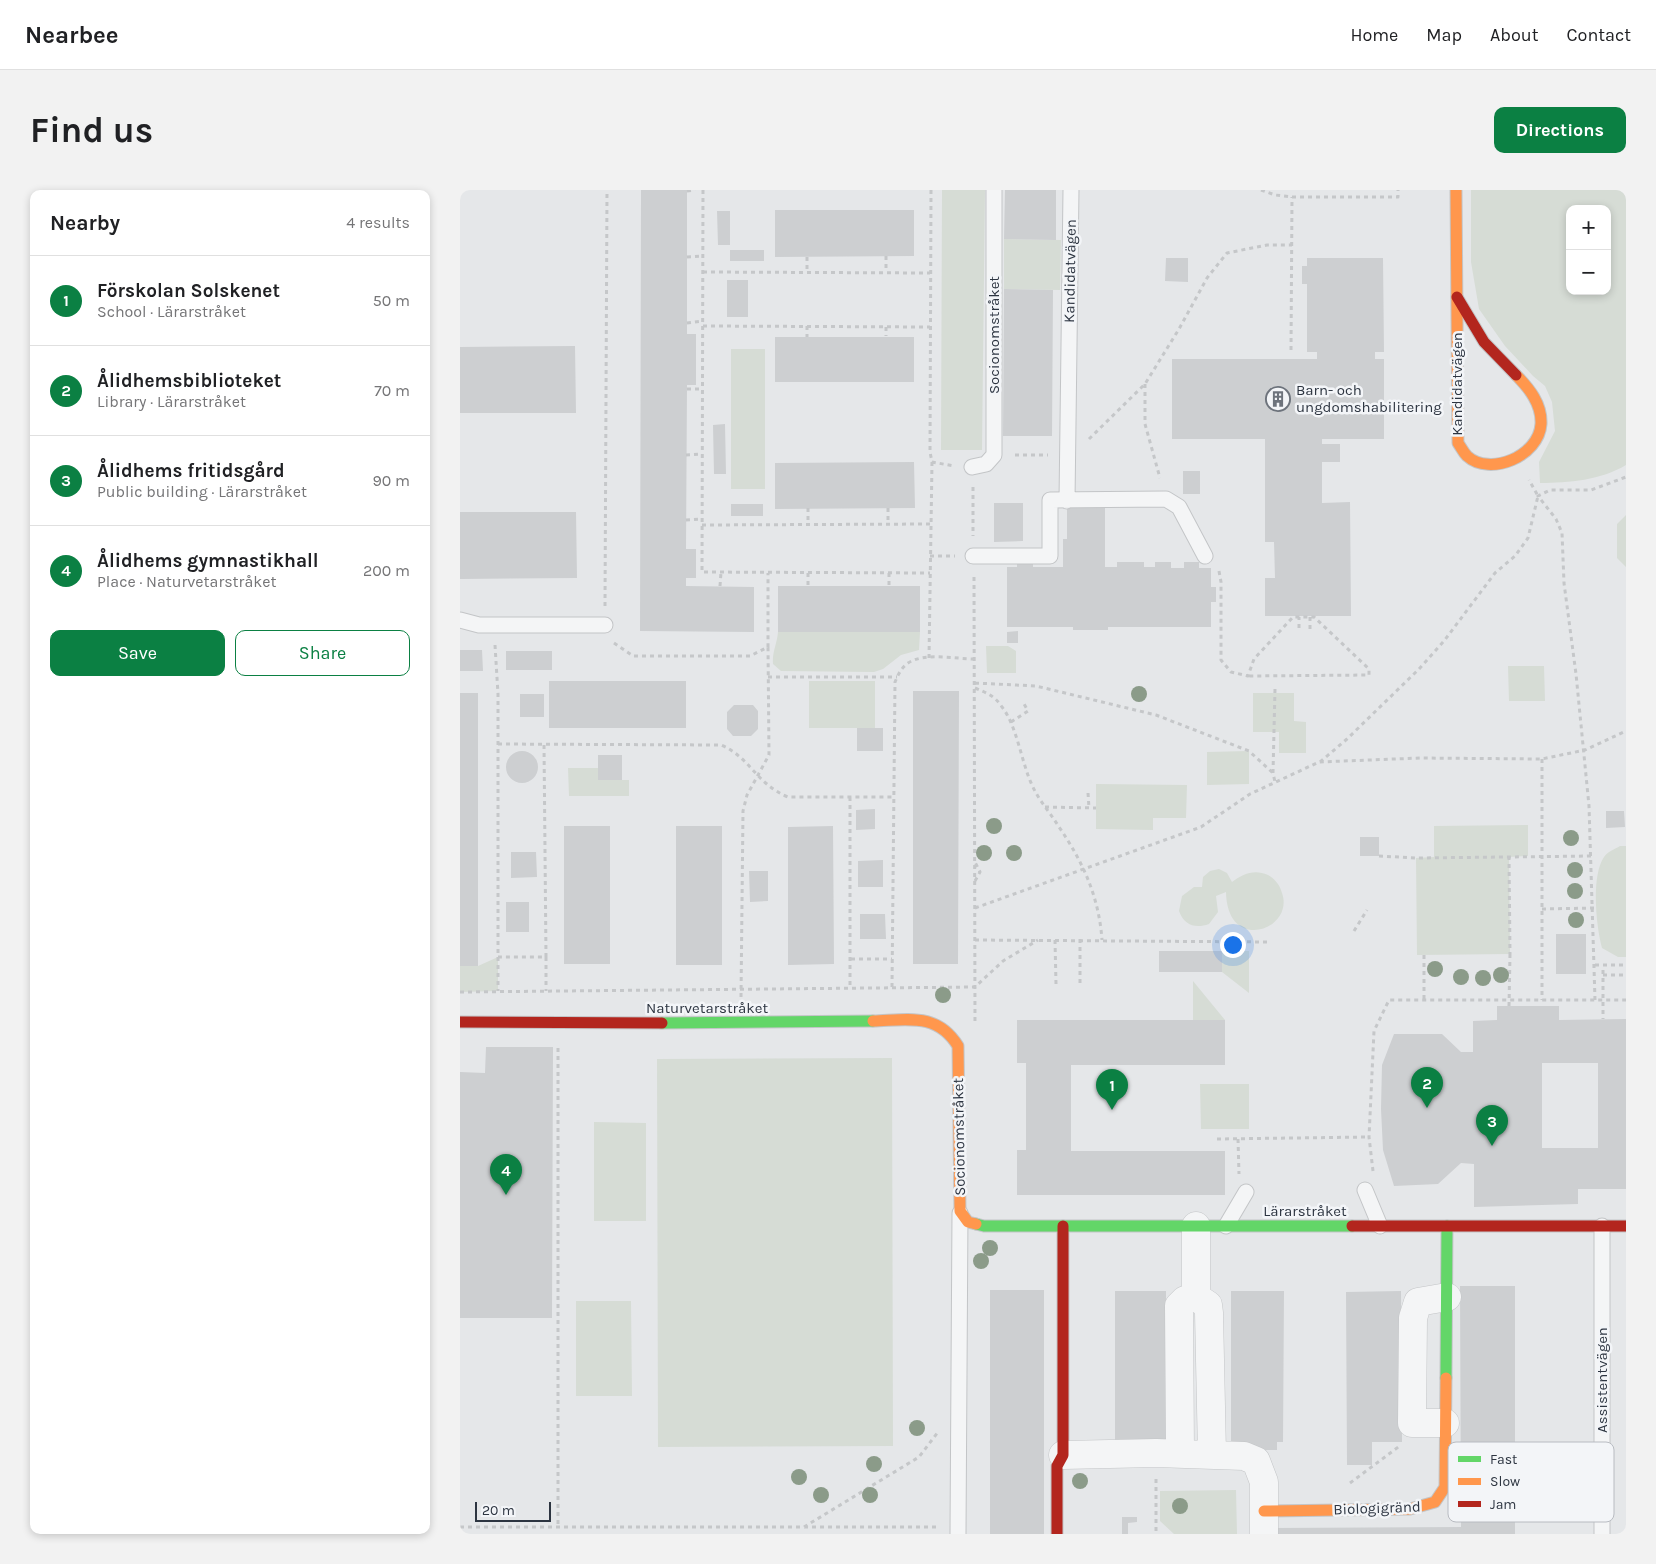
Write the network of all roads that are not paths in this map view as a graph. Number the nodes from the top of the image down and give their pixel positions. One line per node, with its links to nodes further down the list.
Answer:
1 (994, 190): 5 (lane, Socionomstråket)
2 (1071, 190): 6 (lane, Kandidatvägen)
3 (1456, 190): 4 (street, Kandidatvägen)
4 (1457, 297): 4 (street, Kandidatvägen)
5 (972, 467)
6 (1068, 501): 7 (lane); 8 (lane)
7 (973, 556)
8 (1205, 556)
9 (460, 620): 10 (lane)
10 (605, 624)
11 (460, 1022): 12 (street, Naturvetarstråket)
12 (951, 1034): 15 (street, Socionomstråket)
13 (1370, 1185): 20 (lane)
14 (1246, 1192): 19 (lane)
15 (960, 1211): 16 (street, Socionomstråket); 32 (lane)
16 (984, 1226): 17 (street, Lärarstråket)
17 (1063, 1226): 18 (street, Lärarstråket); 29 (street)
18 (1196, 1226): 19 (street, Lärarstråket); 24 (street)
19 (1226, 1226): 20 (street, Lärarstråket)
20 (1380, 1226): 21 (street, Lärarstråket)
21 (1447, 1226): 22 (street, Lärarstråket); 25 (street, Biologigränd)
22 (1602, 1226): 23 (street, Lärarstråket); 27 (lane, Assistentvägen)
23 (1626, 1226)
24 (1196, 1297): 28 (street); 30 (street)
25 (1447, 1297): 26 (street, Biologigränd); 26 (street)
26 (1445, 1423): 31 (street, Biologigränd)
27 (1602, 1442)
28 (1168, 1453): 29 (street, Biologigränd); 30 (street, Biologigränd)
29 (1063, 1454): 33 (street)
30 (1212, 1454): 31 (street, Biologigränd)
31 (1264, 1522)
32 (958, 1530)
33 (1057, 1534)

